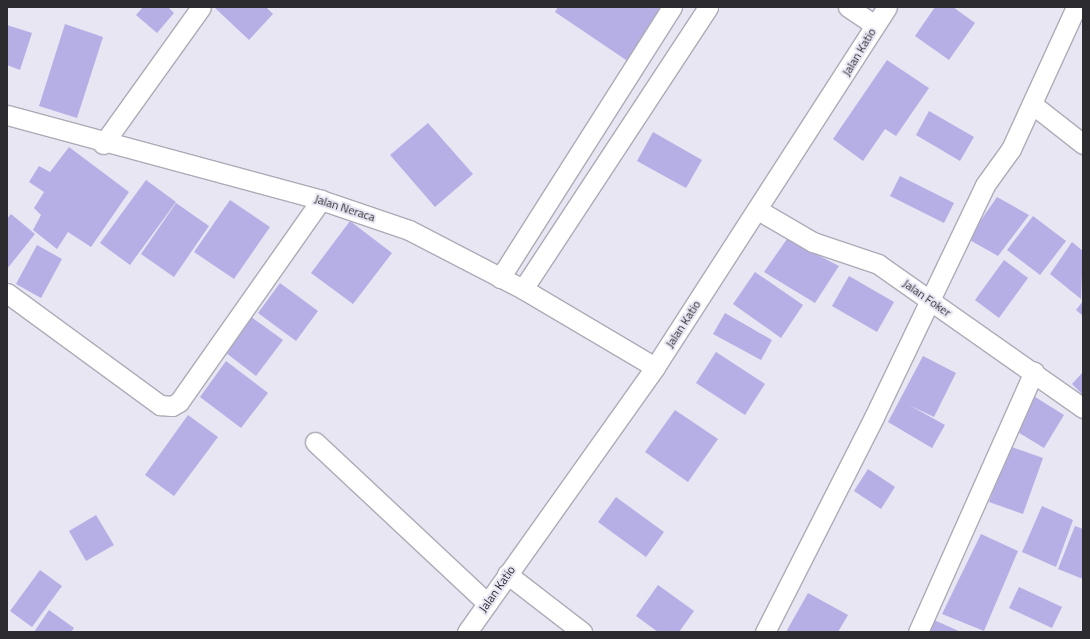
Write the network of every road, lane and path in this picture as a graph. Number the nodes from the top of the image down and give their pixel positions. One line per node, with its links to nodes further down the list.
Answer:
1 (201, 7): 12 (street)
2 (672, 7): 10 (street)
3 (708, 7): 11 (street)
4 (848, 7): 7 (street)
5 (887, 7): 7 (street, Jalan Katio)
6 (1076, 7): 8 (street)
7 (875, 25): 15 (street, Jalan Katio)
8 (1032, 104): 13 (street); 19 (street)
9 (7, 115): 12 (street, Jalan Neraca)
10 (595, 126): 11 (street); 16 (street)
11 (618, 141): 17 (street)
12 (103, 144): 14 (street, Jalan Neraca)
13 (1083, 144)
14 (321, 200): 16 (street, Jalan Neraca); 18 (street)
15 (758, 210): 19 (street, Jalan Foker); 20 (street, Jalan Katio)
16 (500, 278): 17 (street, Jalan Neraca)
17 (523, 289): 20 (street, Jalan Neraca)
18 (7, 293)
19 (930, 300): 21 (street, Jalan Foker); 28 (street)
20 (655, 367): 24 (street, Jalan Katio)
21 (1034, 372): 22 (street, Jalan Foker); 29 (street)
22 (1083, 408)
23 (315, 442): 25 (street)
24 (508, 574): 25 (street, Jalan Katio); 27 (street)
25 (487, 603): 26 (street, Jalan Katio)
26 (467, 632)
27 (582, 632)
28 (766, 632)
29 (918, 632)

